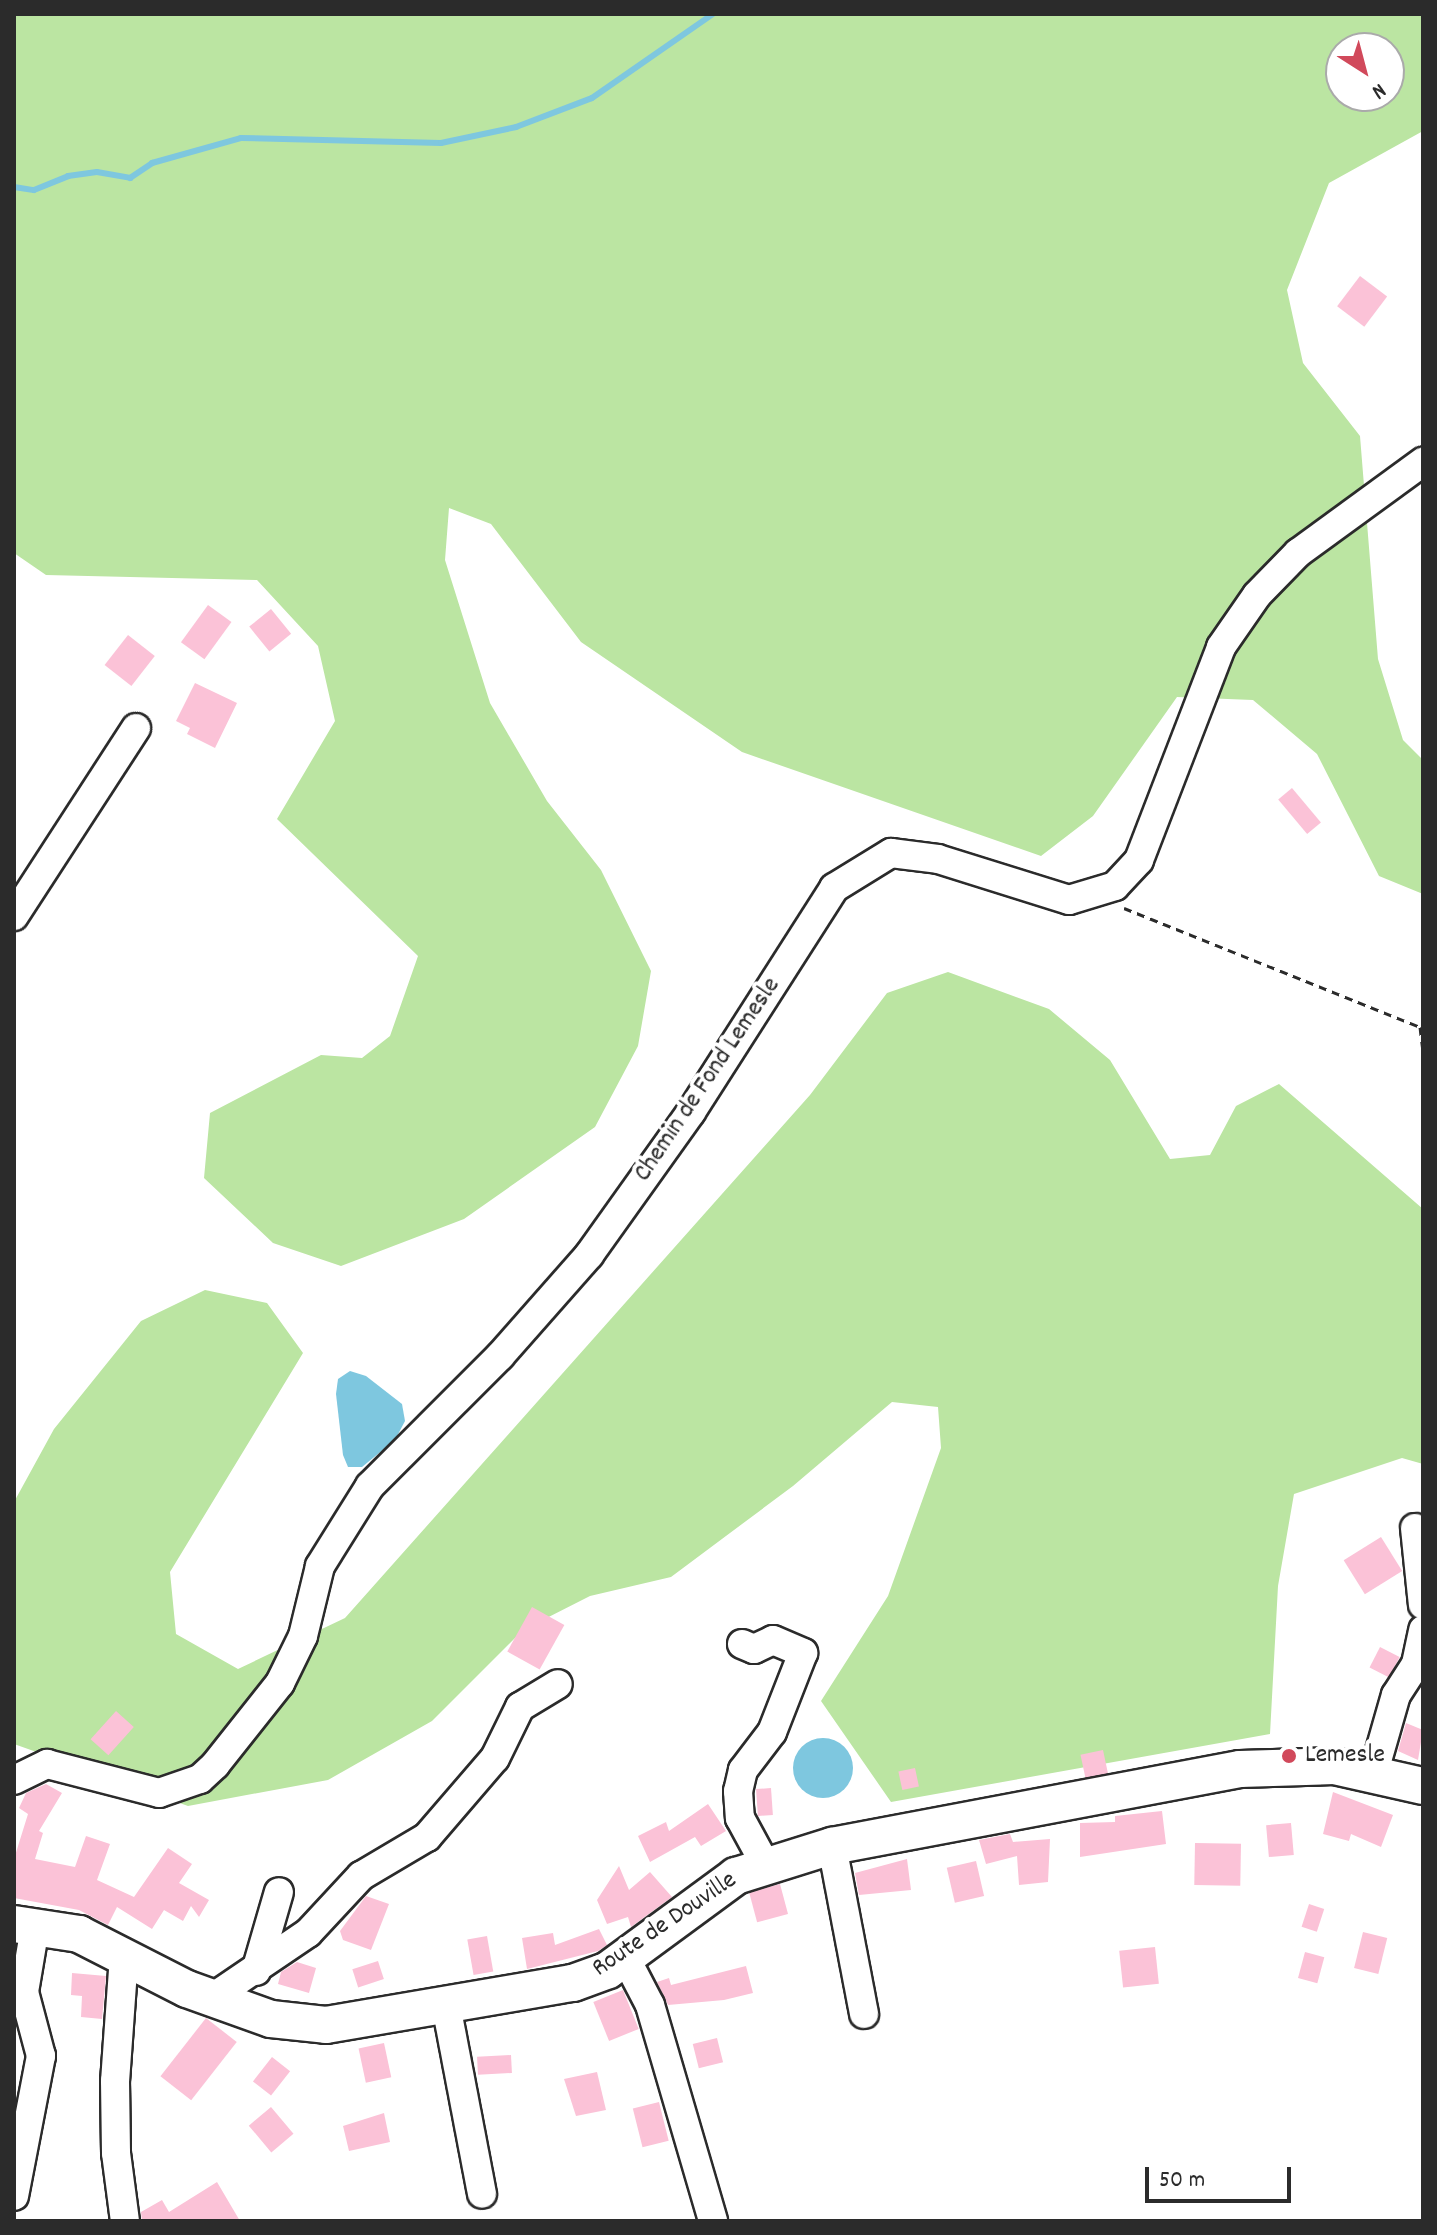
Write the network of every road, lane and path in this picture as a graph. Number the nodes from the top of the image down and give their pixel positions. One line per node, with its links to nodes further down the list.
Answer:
1 (1423, 462): 3 (street)
2 (136, 728): 4 (street)
3 (1095, 896): 5 (path); 14 (street, Chemin de Fond Lemesle)
4 (14, 916)
5 (1422, 1025): 6 (path)
6 (1423, 1050)
7 (1415, 1528): 8 (street)
8 (1423, 1605)
9 (1423, 1630): 11 (street)
10 (742, 1644): 17 (street)
11 (1420, 1666): 13 (street)
12 (558, 1684): 22 (street)
13 (1373, 1775): 15 (main road, Route de Douville); 16 (main road, Route de Douville)
14 (14, 1780)
15 (1423, 1786)
16 (832, 1846): 17 (main road, Route de Douville); 25 (street)
17 (765, 1864): 21 (main road, Route de Douville)
18 (279, 1892): 22 (street)
19 (24, 1926): 20 (main road, Route de Douville); 26 (street)
20 (124, 1956): 23 (main road, Route de Douville); 30 (street)
21 (625, 1957): 24 (main road, Route de Douville); 31 (street)
22 (256, 1971): 23 (street)
23 (212, 1998): 24 (main road, Route de Douville)
24 (446, 2005): 28 (street)
25 (864, 2014)
26 (38, 2073): 27 (street); 29 (street)
27 (14, 2093)
28 (482, 2194)
29 (14, 2196)
30 (125, 2221)
31 (713, 2221)

